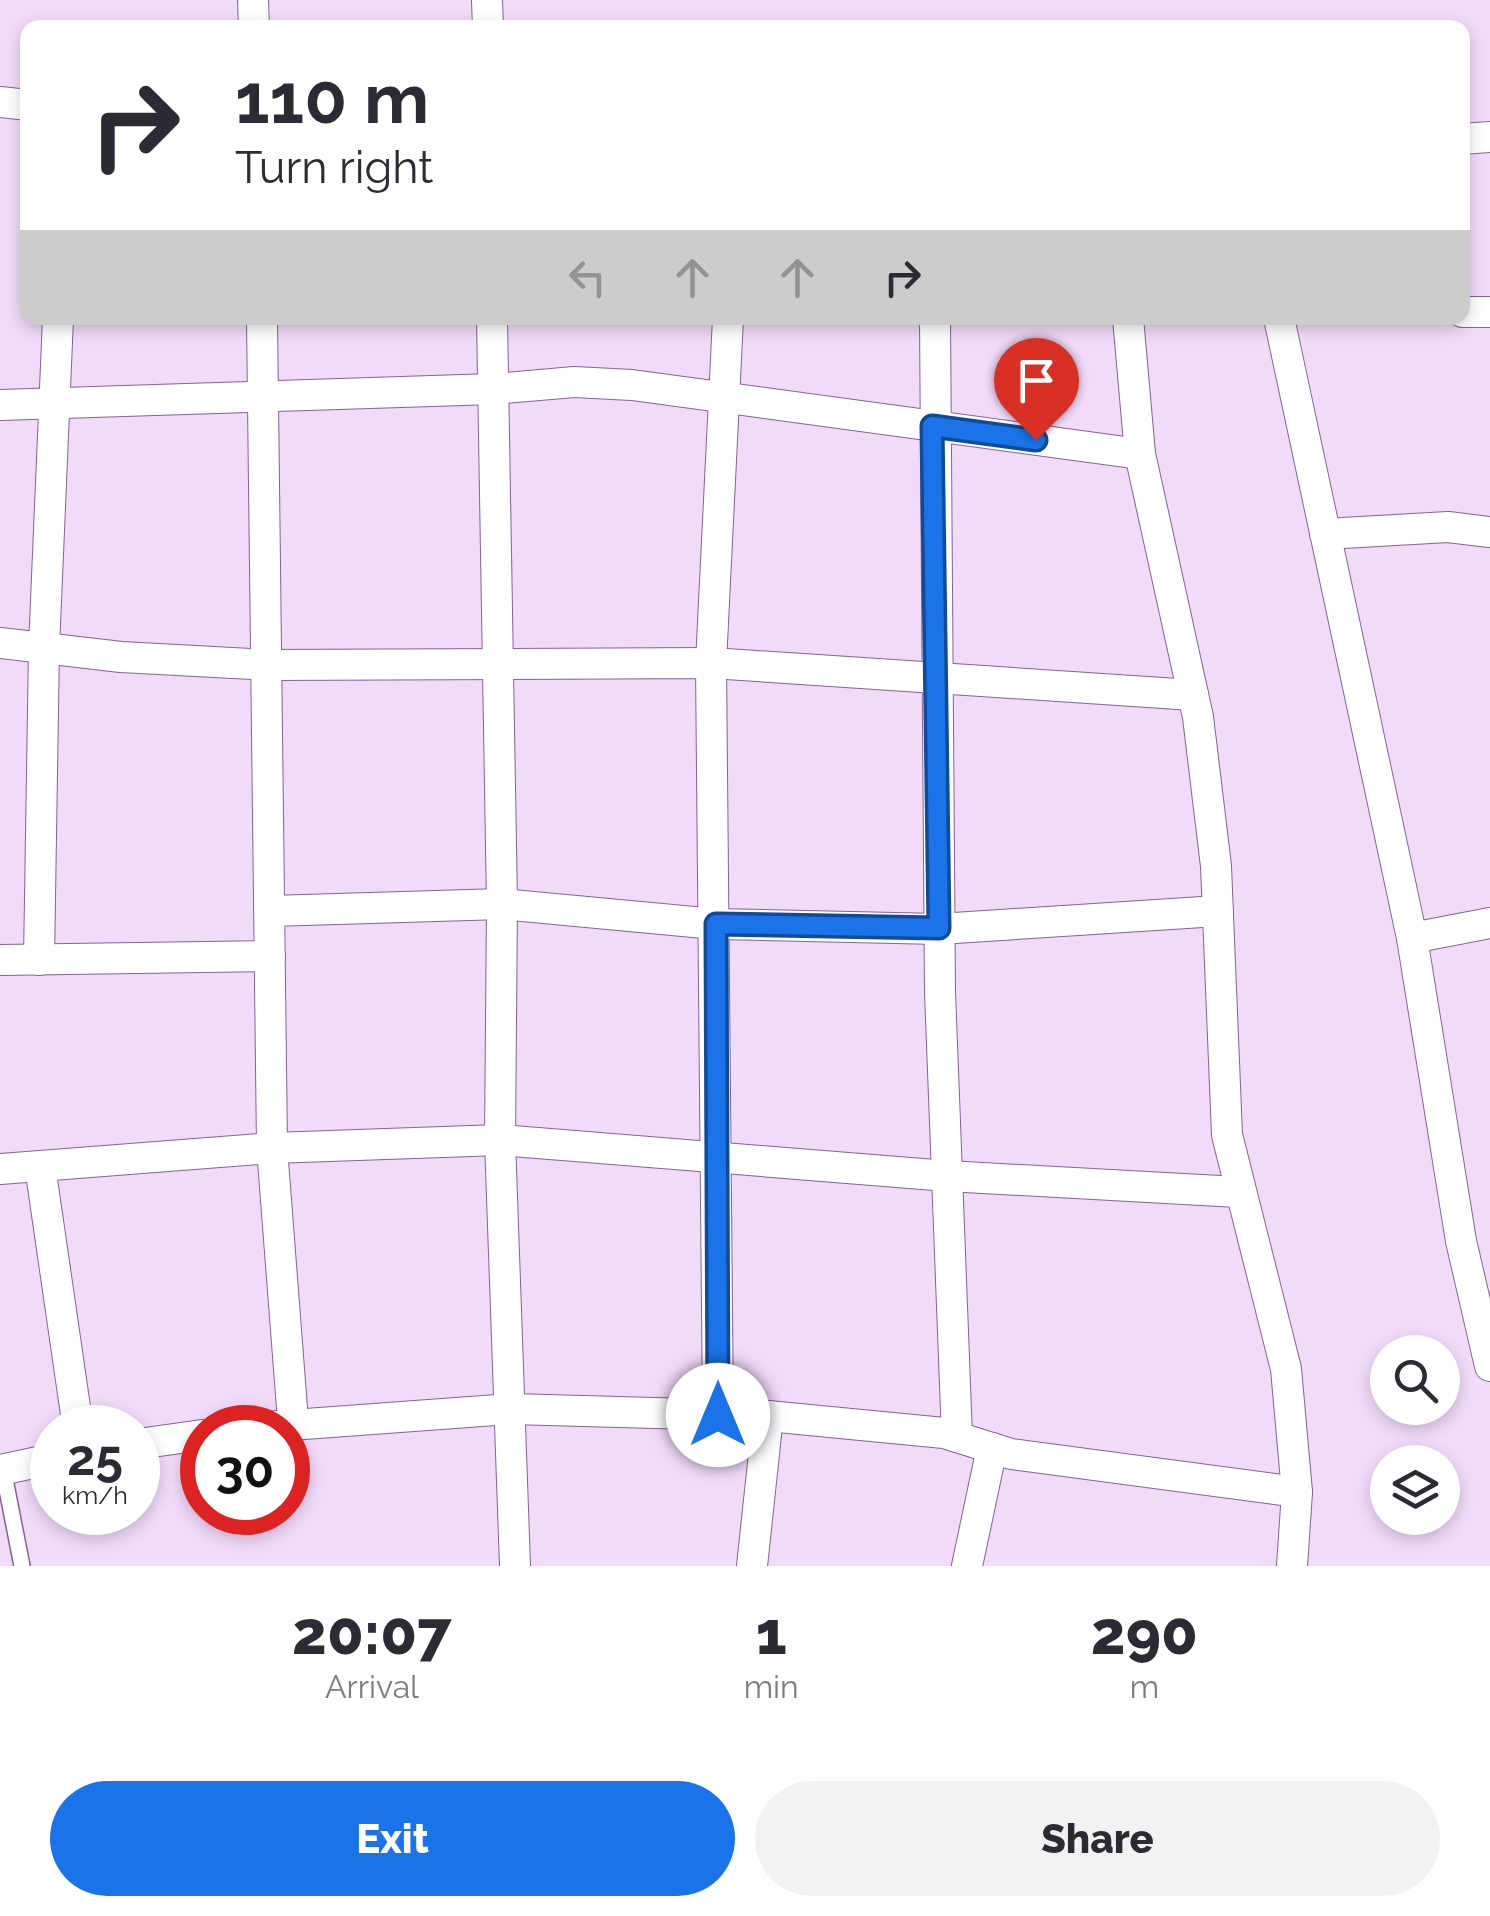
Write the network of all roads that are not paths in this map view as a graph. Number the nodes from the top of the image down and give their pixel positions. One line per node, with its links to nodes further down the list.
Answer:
1 (58, 325): 11 (street)
2 (262, 325): 9 (street)
3 (492, 325): 8 (street)
4 (727, 325): 10 (street)
5 (935, 325): 13 (street)
6 (1129, 325): 14 (street)
7 (1280, 325): 16 (street)
8 (494, 390): 9 (street); 10 (street); 21 (street)
9 (264, 396): 11 (street); 20 (street)
10 (722, 396): 13 (street); 19 (street)
11 (56, 403): 12 (street); 18 (street)
12 (0, 405)
13 (932, 426): 14 (street); 22 (street)
14 (1140, 454): 23 (street)
15 (1490, 532): 16 (street)
16 (1325, 534): 30 (street)
17 (0, 643): 18 (street)
18 (44, 648): 20 (street); 33 (street)
19 (711, 664): 21 (street); 22 (street); 28 (street)
20 (268, 665): 21 (street); 26 (street)
21 (498, 665): 24 (street)
22 (936, 677): 23 (street); 29 (street)
23 (1193, 695): 25 (street)
24 (502, 904): 26 (street); 28 (street); 34 (street)
25 (1218, 911): 29 (street); 40 (street)
26 (271, 912): 31 (street)
27 (1490, 923): 30 (street)
28 (716, 924): 29 (street); 36 (street)
29 (939, 928): 39 (street)
30 (1412, 938): 41 (street)
31 (270, 956): 33 (street); 35 (street)
32 (0, 960): 33 (street)
33 (39, 960)
34 (500, 1140): 35 (street); 36 (street); 45 (street)
35 (272, 1148): 37 (street); 44 (street)
36 (717, 1156): 39 (street); 46 (street)
37 (40, 1166): 38 (street); 43 (street)
38 (0, 1170)
39 (947, 1176): 40 (street); 49 (street)
40 (1238, 1192): 53 (street)
41 (1476, 1239): 42 (street)
42 (1490, 1366)
43 (75, 1405)
44 (291, 1405)
45 (511, 1409): 46 (street); 48 (street); 55 (street)
46 (718, 1415): 47 (street)
47 (768, 1416): 49 (street); 56 (street)
48 (310, 1421)
49 (957, 1437): 50 (street)
50 (992, 1448): 53 (street); 57 (street)
51 (30, 1464): 52 (street)
52 (1, 1470): 54 (lane)
53 (1297, 1492): 58 (street)
54 (22, 1566)
55 (515, 1566)
56 (752, 1566)
57 (967, 1566)
58 (1292, 1566)

